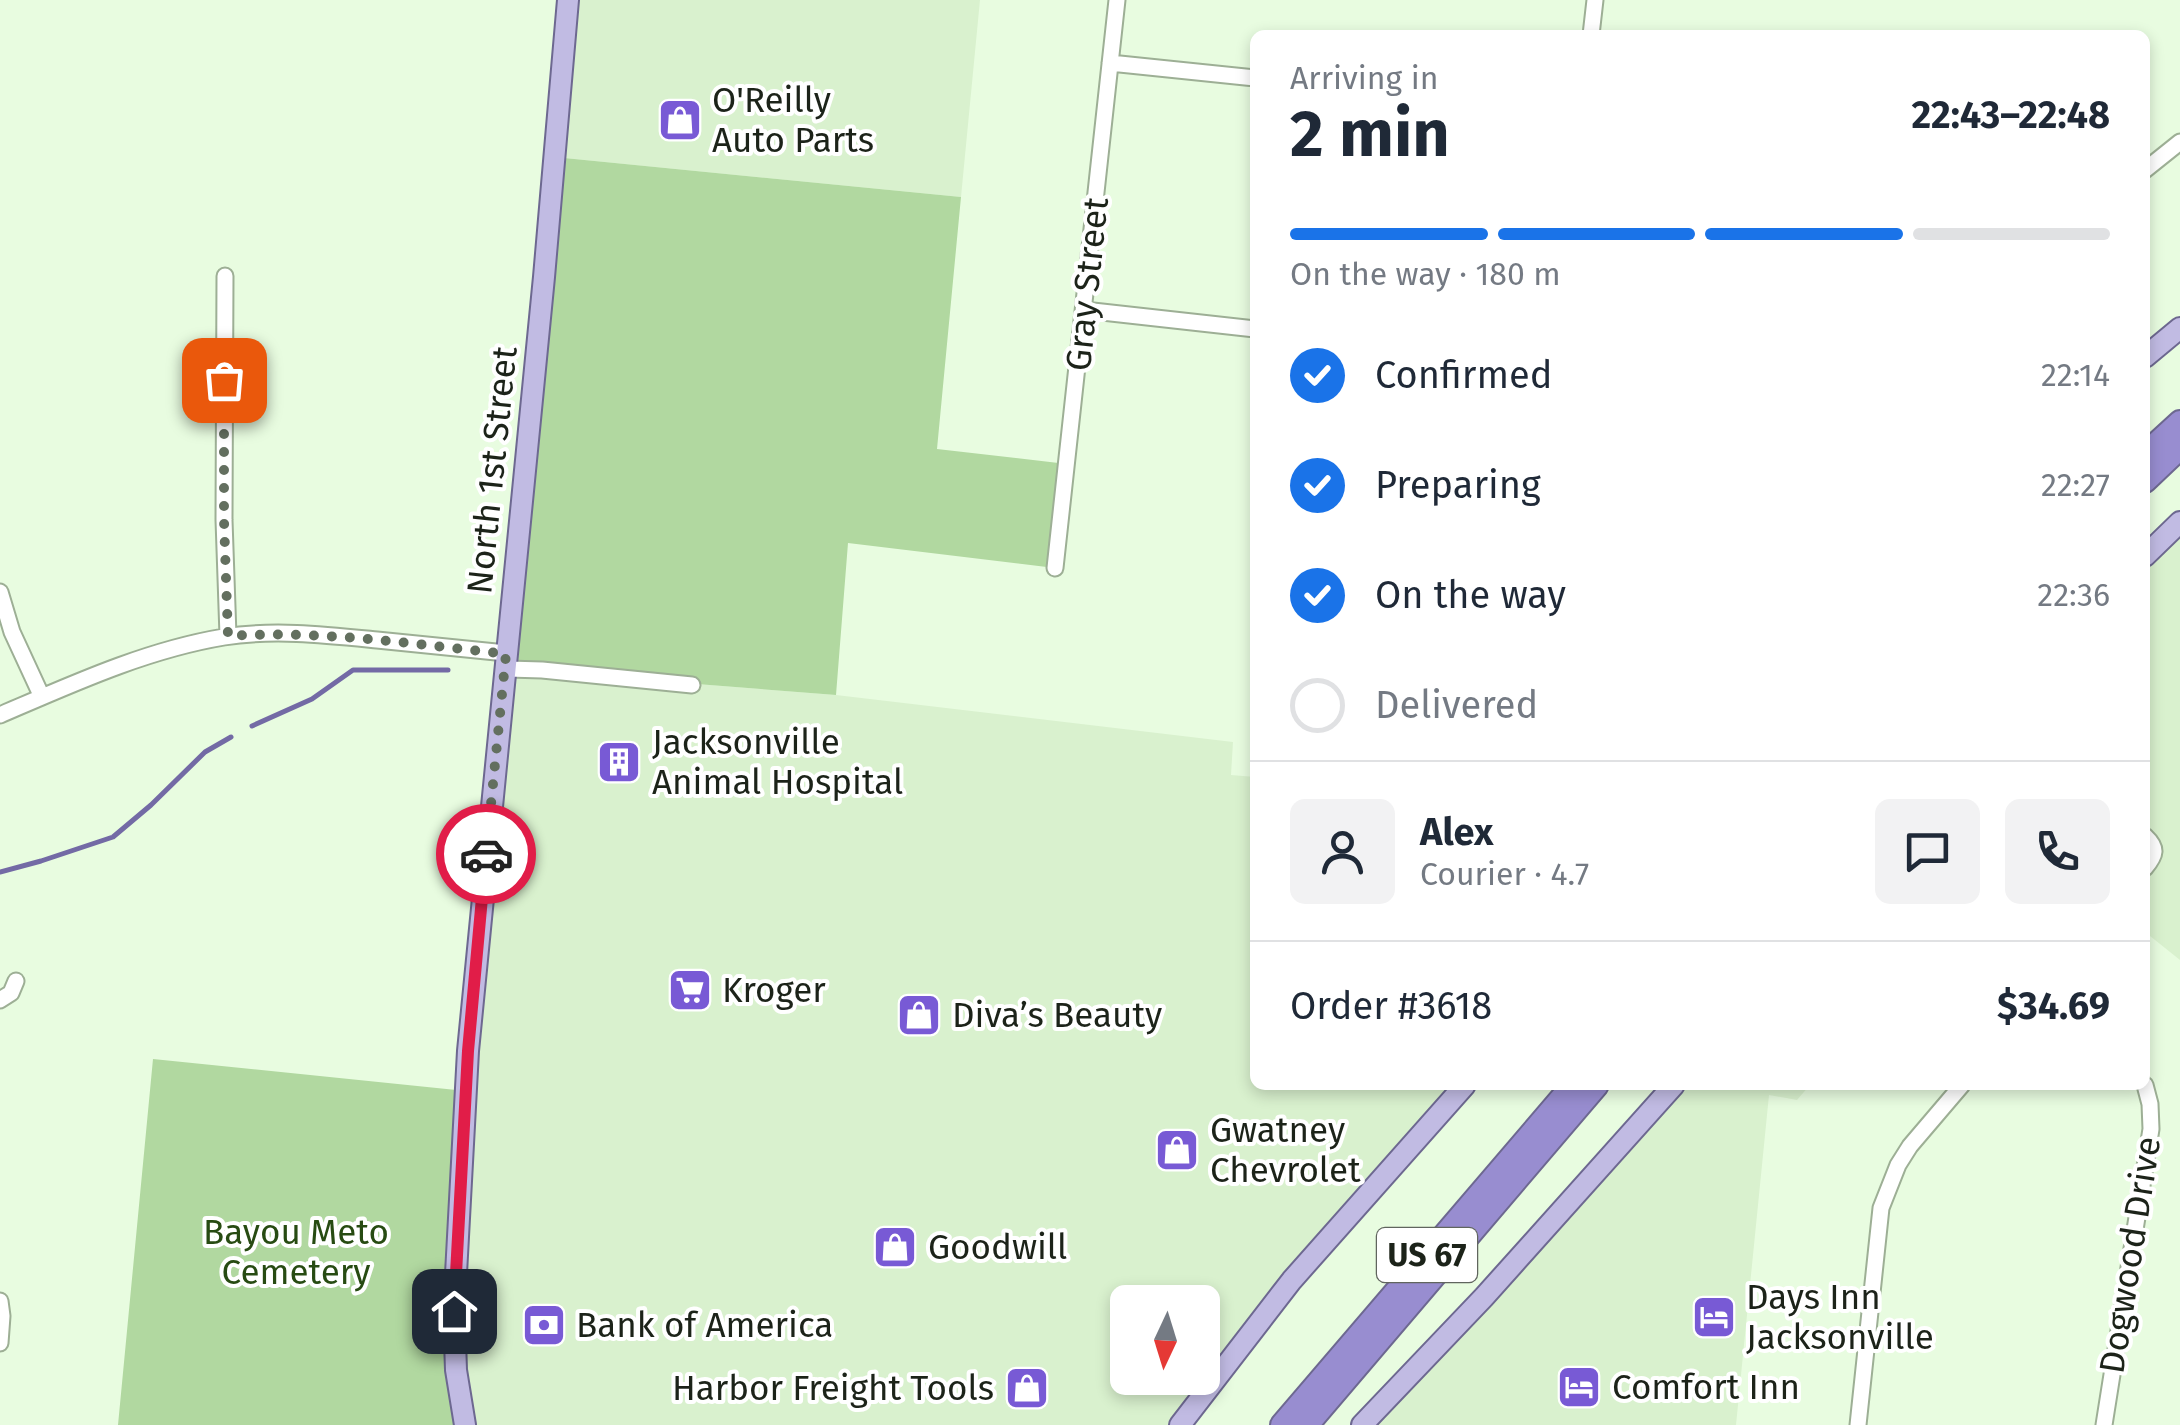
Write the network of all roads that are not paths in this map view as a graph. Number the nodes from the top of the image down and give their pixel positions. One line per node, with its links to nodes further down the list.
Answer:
1 (568, 0): 23 (main road, North 1st Street)
2 (1118, 0): 5 (street, Gray Street)
3 (1595, 0): 4 (street)
4 (1592, 30)
5 (1110, 63): 6 (street); 10 (street, Gray Street)
6 (1250, 77)
7 (2180, 142): 8 (street)
8 (2150, 166)
9 (225, 276): 22 (street)
10 (1084, 310): 11 (street); 20 (street, Gray Street)
11 (1250, 327)
12 (2180, 328): 13 (main road)
13 (2150, 354)
14 (2180, 422): 16 (highway)
15 (2180, 448): 17 (highway)
16 (2150, 449)
17 (2150, 476)
18 (2180, 522): 19 (main road)
19 (2150, 551)
20 (1056, 568)
21 (0, 592): 25 (street)
22 (228, 636): 23 (street); 25 (street)
23 (506, 661): 24 (street); 37 (main road, North 1st Street)
24 (692, 685)
25 (42, 697): 26 (street)
26 (0, 714)
27 (16, 981): 28 (street)
28 (0, 1000)
29 (1462, 1090): 38 (main road)
30 (1568, 1090): 39 (highway, US 67)
31 (1592, 1090): 40 (highway, US 67)
32 (1670, 1090): 41 (main road)
33 (1958, 1090): 42 (street)
34 (2146, 1090): 43 (street, Dogwood Drive)
35 (0, 1301): 36 (street)
36 (0, 1343)
37 (464, 1425)
38 (1180, 1425)
39 (1282, 1425)
40 (1307, 1425)
41 (1362, 1425)
42 (1858, 1425)
43 (2104, 1425)

